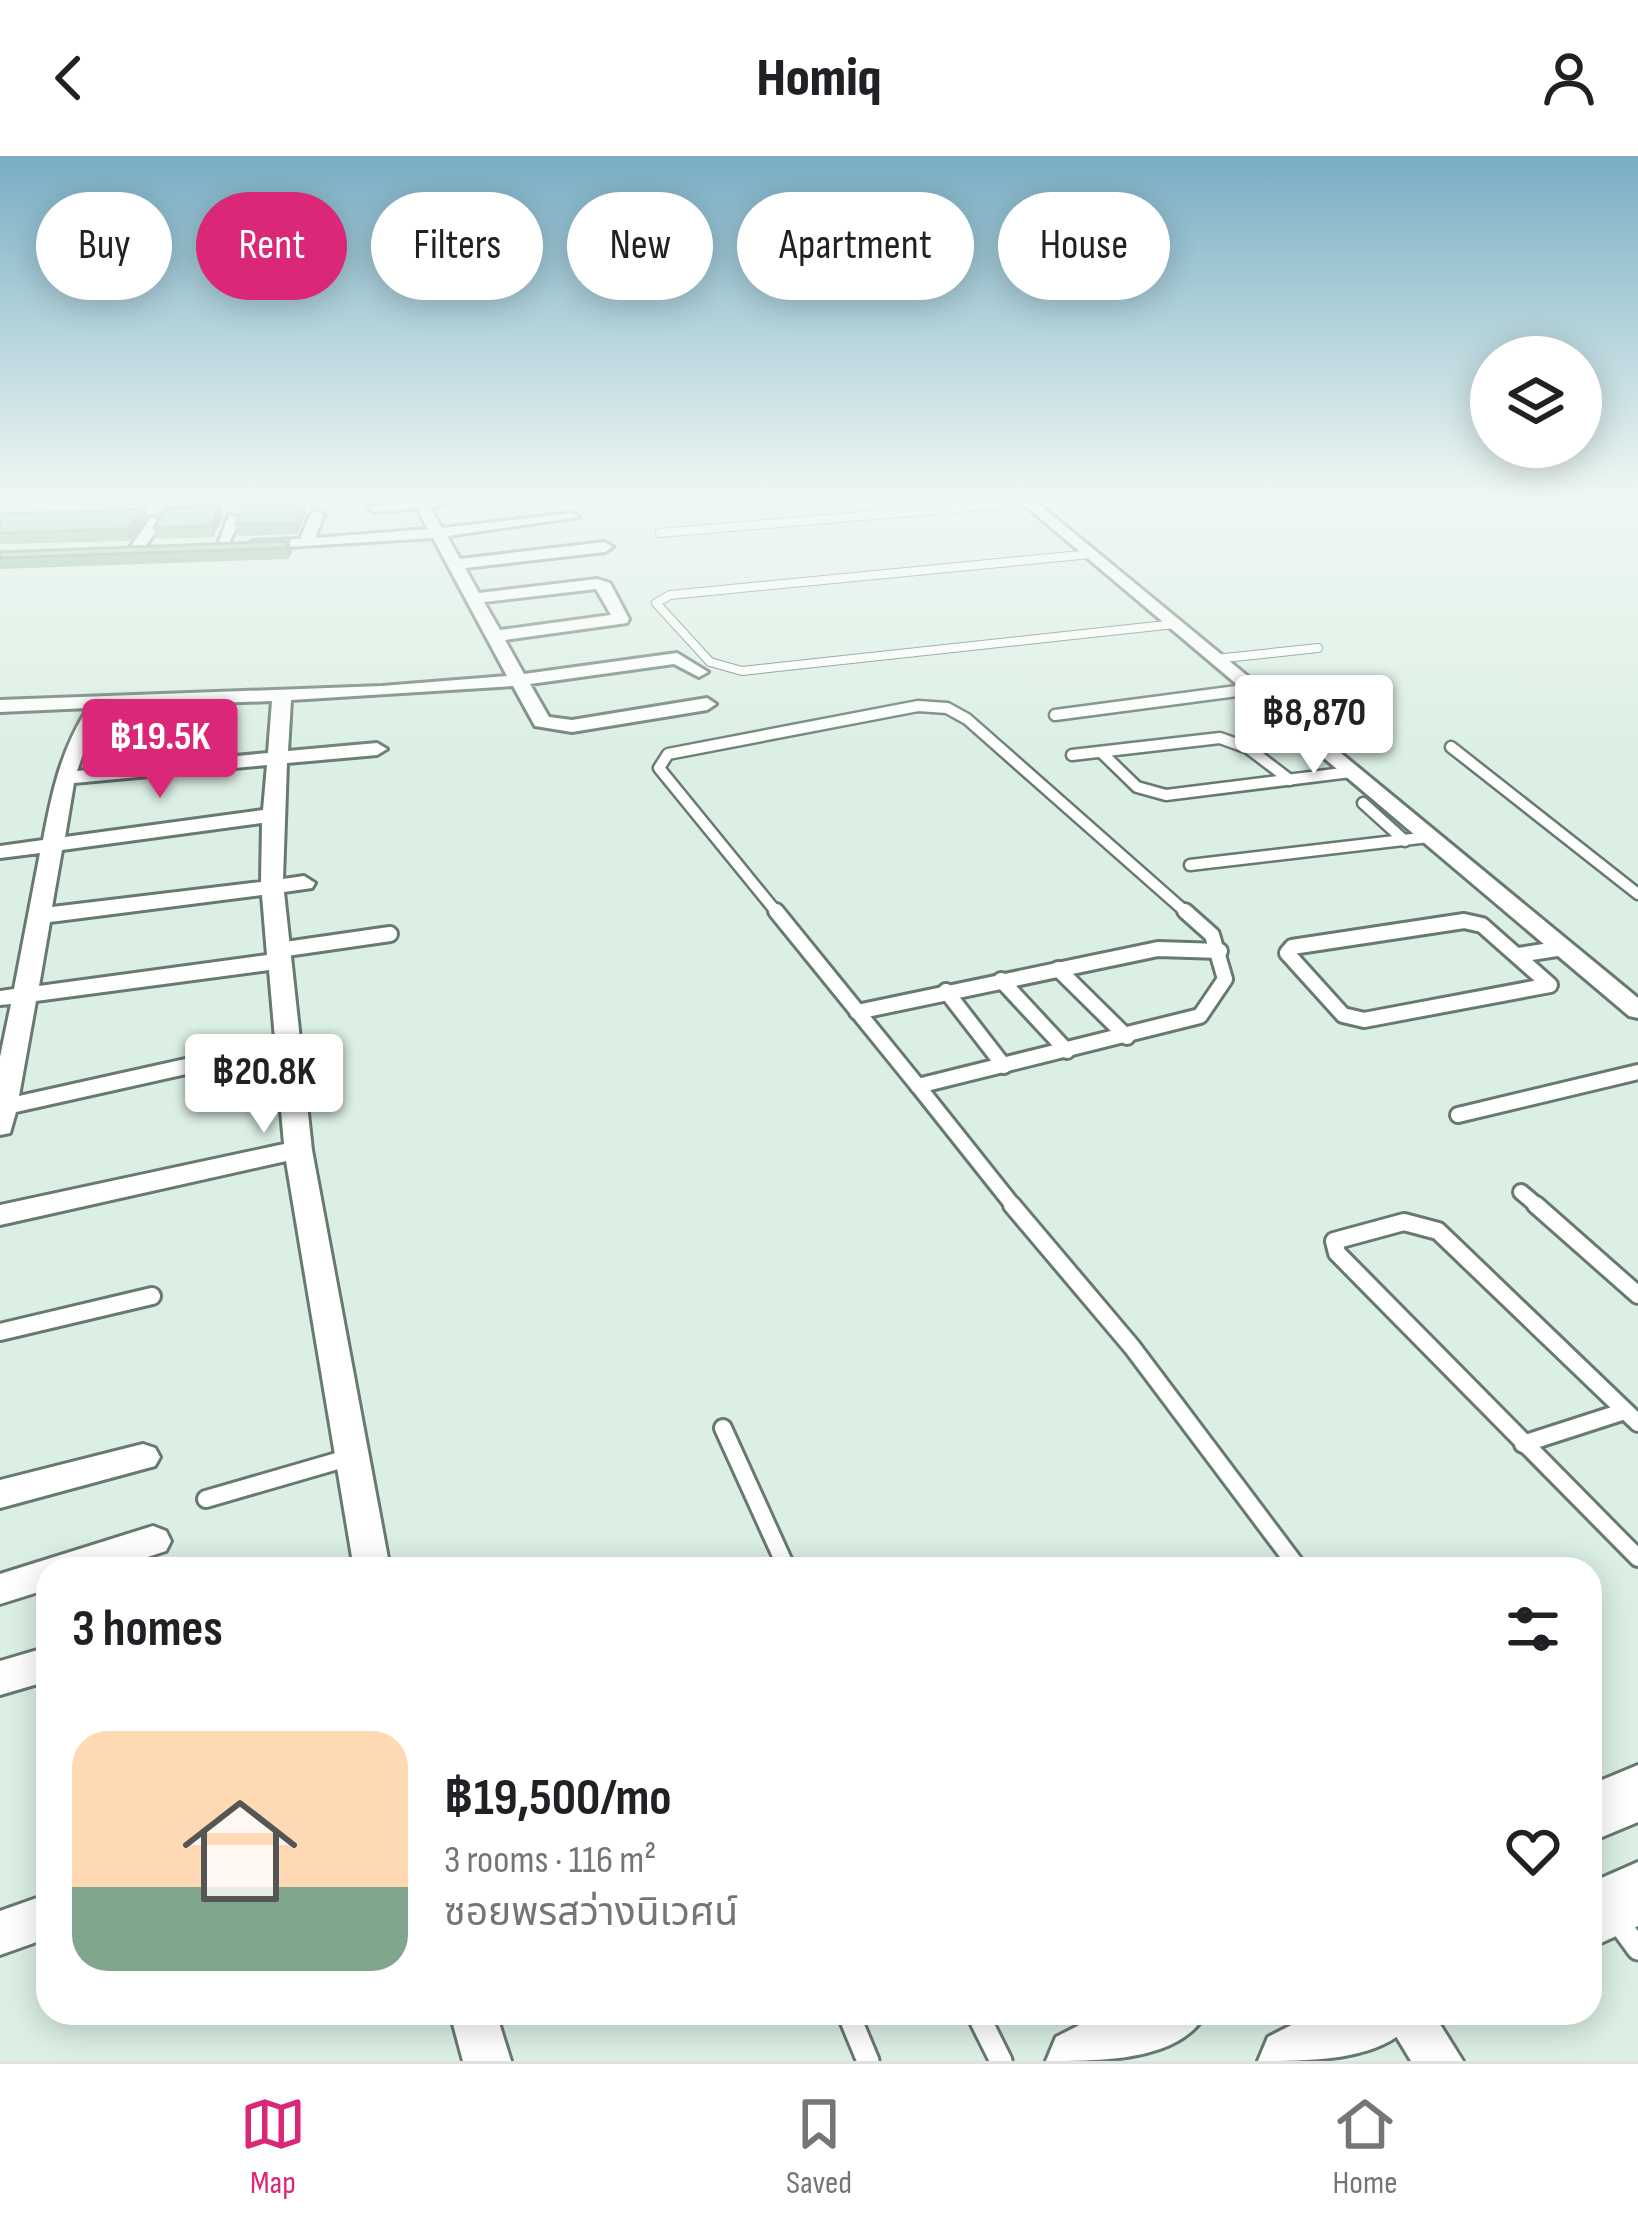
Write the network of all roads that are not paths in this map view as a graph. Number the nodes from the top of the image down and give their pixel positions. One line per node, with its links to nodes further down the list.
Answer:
1 (471, 590): 6 (street)
2 (548, 590): 6 (street)
3 (604, 590): 8 (street)
4 (722, 590): 7 (lane)
5 (1134, 590): 7 (street)
6 (476, 598): 8 (street)
7 (1174, 624): 10 (street)
8 (496, 636): 12 (street)
9 (1318, 648): 10 (lane)
10 (1215, 658): 13 (street)
11 (699, 671): 12 (street)
12 (519, 680): 14 (street); 16 (street)
13 (1252, 689): 18 (lane); 24 (street)
14 (282, 694): 15 (street); 23 (street)
15 (100, 704): 17 (street); 25 (street)
16 (707, 704)
17 (0, 706)
18 (1055, 715)
19 (1451, 747): 36 (lane)
20 (377, 749): 23 (street)
21 (1101, 752): 22 (lane); 26 (lane); 26 (lane)
22 (1072, 755)
23 (278, 758): 25 (street); 28 (street)
24 (1351, 772): 26 (lane); 29 (street)
25 (65, 778): 31 (street)
26 (1289, 780)
27 (1363, 803): 30 (lane)
28 (274, 815): 31 (street); 35 (street)
29 (1429, 837): 30 (lane); 39 (street)
30 (1405, 841): 33 (lane)
31 (53, 844): 32 (street); 37 (street)
32 (0, 852)
33 (1190, 865)
34 (304, 883): 35 (street)
35 (273, 886): 37 (street); 42 (street)
36 (1638, 894)
37 (39, 916): 46 (street)
38 (390, 934): 42 (lane)
39 (1562, 948): 41 (lane); 47 (street)
40 (1220, 951): 43 (lane); 48 (lane); 49 (lane)
41 (1520, 955): 41 (lane)
42 (279, 956): 46 (street); 50 (street)
43 (1058, 968): 44 (lane); 49 (lane)
44 (1001, 980): 45 (lane); 51 (lane)
45 (946, 991): 48 (lane); 52 (lane)
46 (12, 996): 55 (street)
47 (1638, 1011)
48 (857, 1012): 54 (lane)
49 (1127, 1037): 51 (lane)
50 (287, 1044): 55 (street); 57 (street)
51 (1067, 1051): 52 (lane)
52 (1004, 1066): 54 (lane)
53 (1638, 1072): 56 (lane)
54 (918, 1086): 75 (lane)
55 (1, 1114)
56 (1458, 1114)
57 (298, 1150): 59 (street); 67 (street)
58 (1521, 1192): 60 (lane)
59 (0, 1215)
60 (1638, 1295)
61 (152, 1296): 62 (lane)
62 (0, 1332)
63 (1632, 1417): 65 (lane); 65 (lane)
64 (723, 1428): 74 (lane)
65 (1523, 1444): 71 (lane)
66 (143, 1457): 68 (street)
67 (351, 1457): 69 (lane); 73 (street)
68 (0, 1494)
69 (206, 1499)
70 (153, 1541): 72 (street)
71 (1637, 1555)
72 (102, 1557)
73 (367, 1557)
74 (782, 1557)
75 (1290, 1557)
76 (36, 1578): 77 (street)
77 (0, 1589)
78 (36, 1668): 79 (street)
79 (0, 1678)
80 (1638, 1793): 81 (main road)
81 (1602, 1809)
82 (36, 1920): 83 (street)
83 (0, 1933)
84 (476, 2025): 90 (street)
85 (853, 2025): 91 (lane)
86 (983, 2025): 92 (lane)
87 (1150, 2025): 93 (main road)
88 (1362, 2025): 94 (main road)
89 (1414, 2025): 95 (street)
90 (487, 2061)
91 (868, 2061)
92 (1001, 2061)
93 (1080, 2061)
94 (1292, 2061)
95 (1439, 2061)

